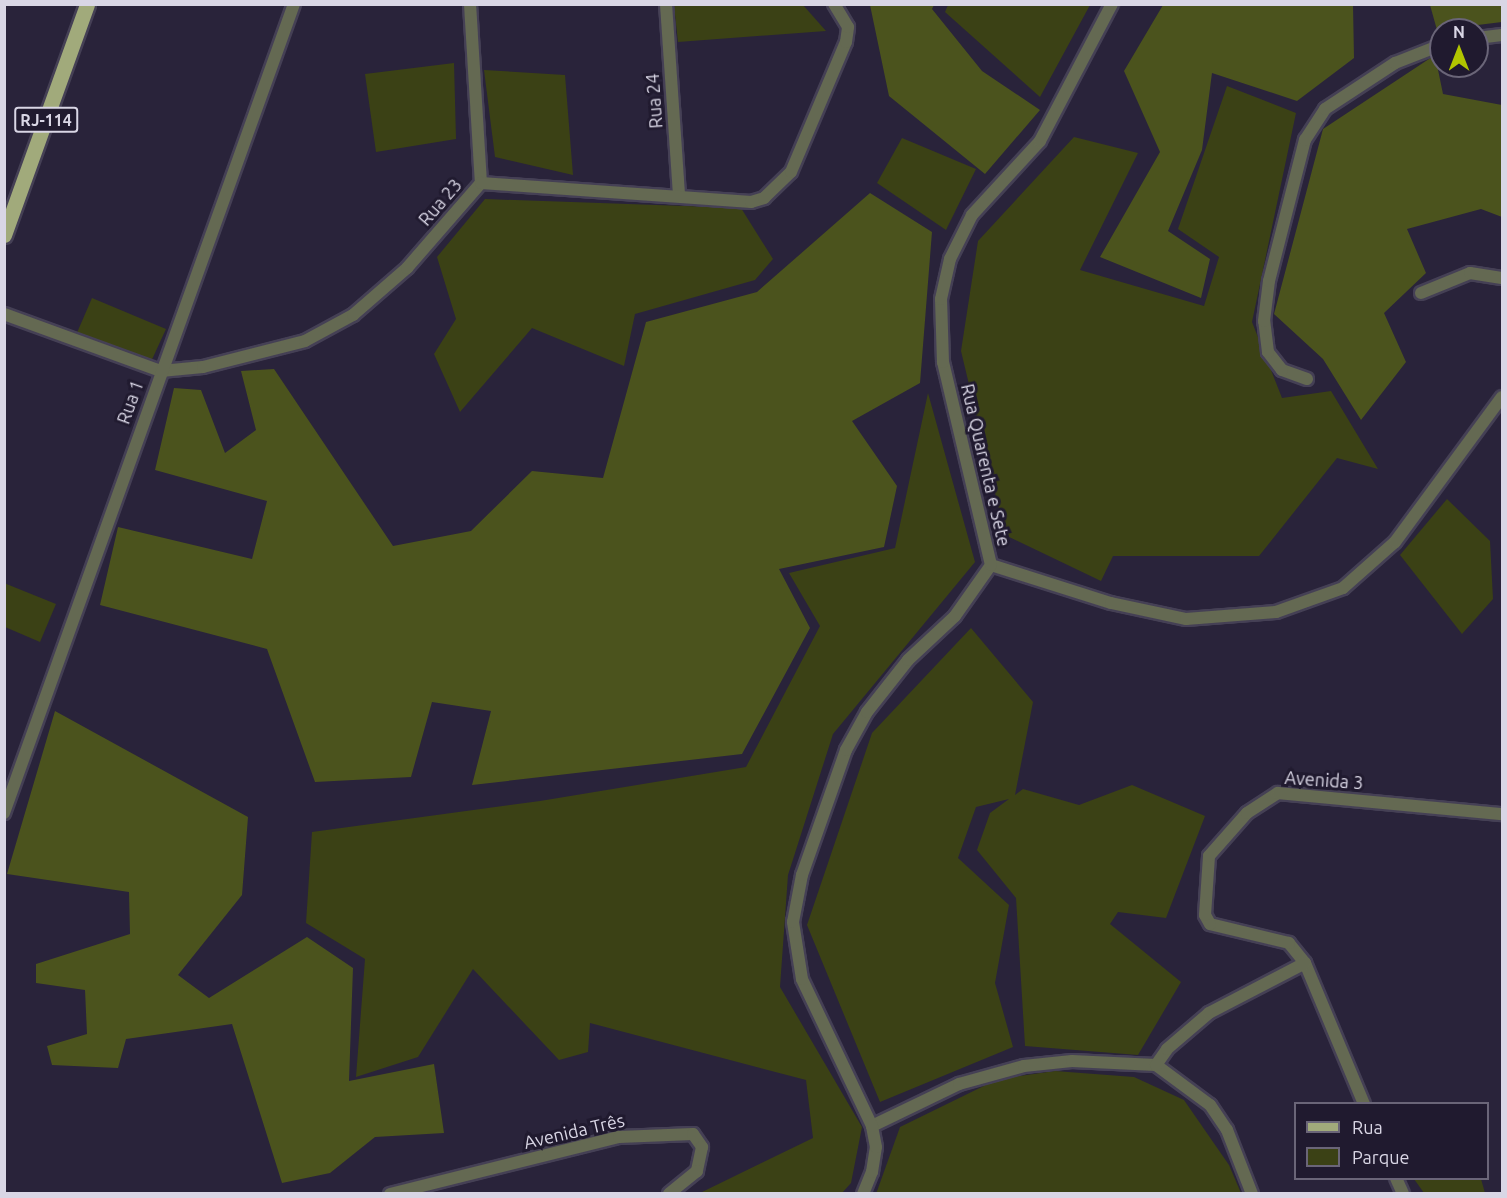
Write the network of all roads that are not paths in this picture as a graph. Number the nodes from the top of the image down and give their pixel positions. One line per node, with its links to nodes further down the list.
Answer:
1 (87, 4): 10 (main road, RJ-114)
2 (294, 4): 14 (street, Rua 1)
3 (470, 4): 8 (street)
4 (666, 4): 9 (street, Rua 24)
5 (834, 4): 9 (street, Rua 23)
6 (1112, 4): 17 (street, Rua Quarenta e Sete)
7 (1429, 50): 15 (street)
8 (481, 183): 9 (street, Rua 23); 14 (street, Rua 23)
9 (679, 196)
10 (4, 235)
11 (1503, 278): 12 (street)
12 (1421, 293)
13 (4, 314): 14 (street, Rua 23)
14 (160, 371): 18 (street, Rua 1)
15 (1307, 379)
16 (1503, 397): 17 (street)
17 (991, 565): 23 (street, Rua Quarenta e Sete)
18 (4, 813)
19 (1503, 814): 20 (street, Avenida 3)
20 (1305, 963): 21 (street); 22 (street, Avenida 3)
21 (1156, 1065): 23 (street); 28 (street)
22 (1363, 1102)
23 (872, 1125): 27 (street, Rua Quarenta e Sete)
24 (1396, 1180): 29 (street)
25 (397, 1193): 26 (street, Avenida Três)
26 (669, 1194)
27 (863, 1194)
28 (1252, 1194)
29 (1403, 1194)

